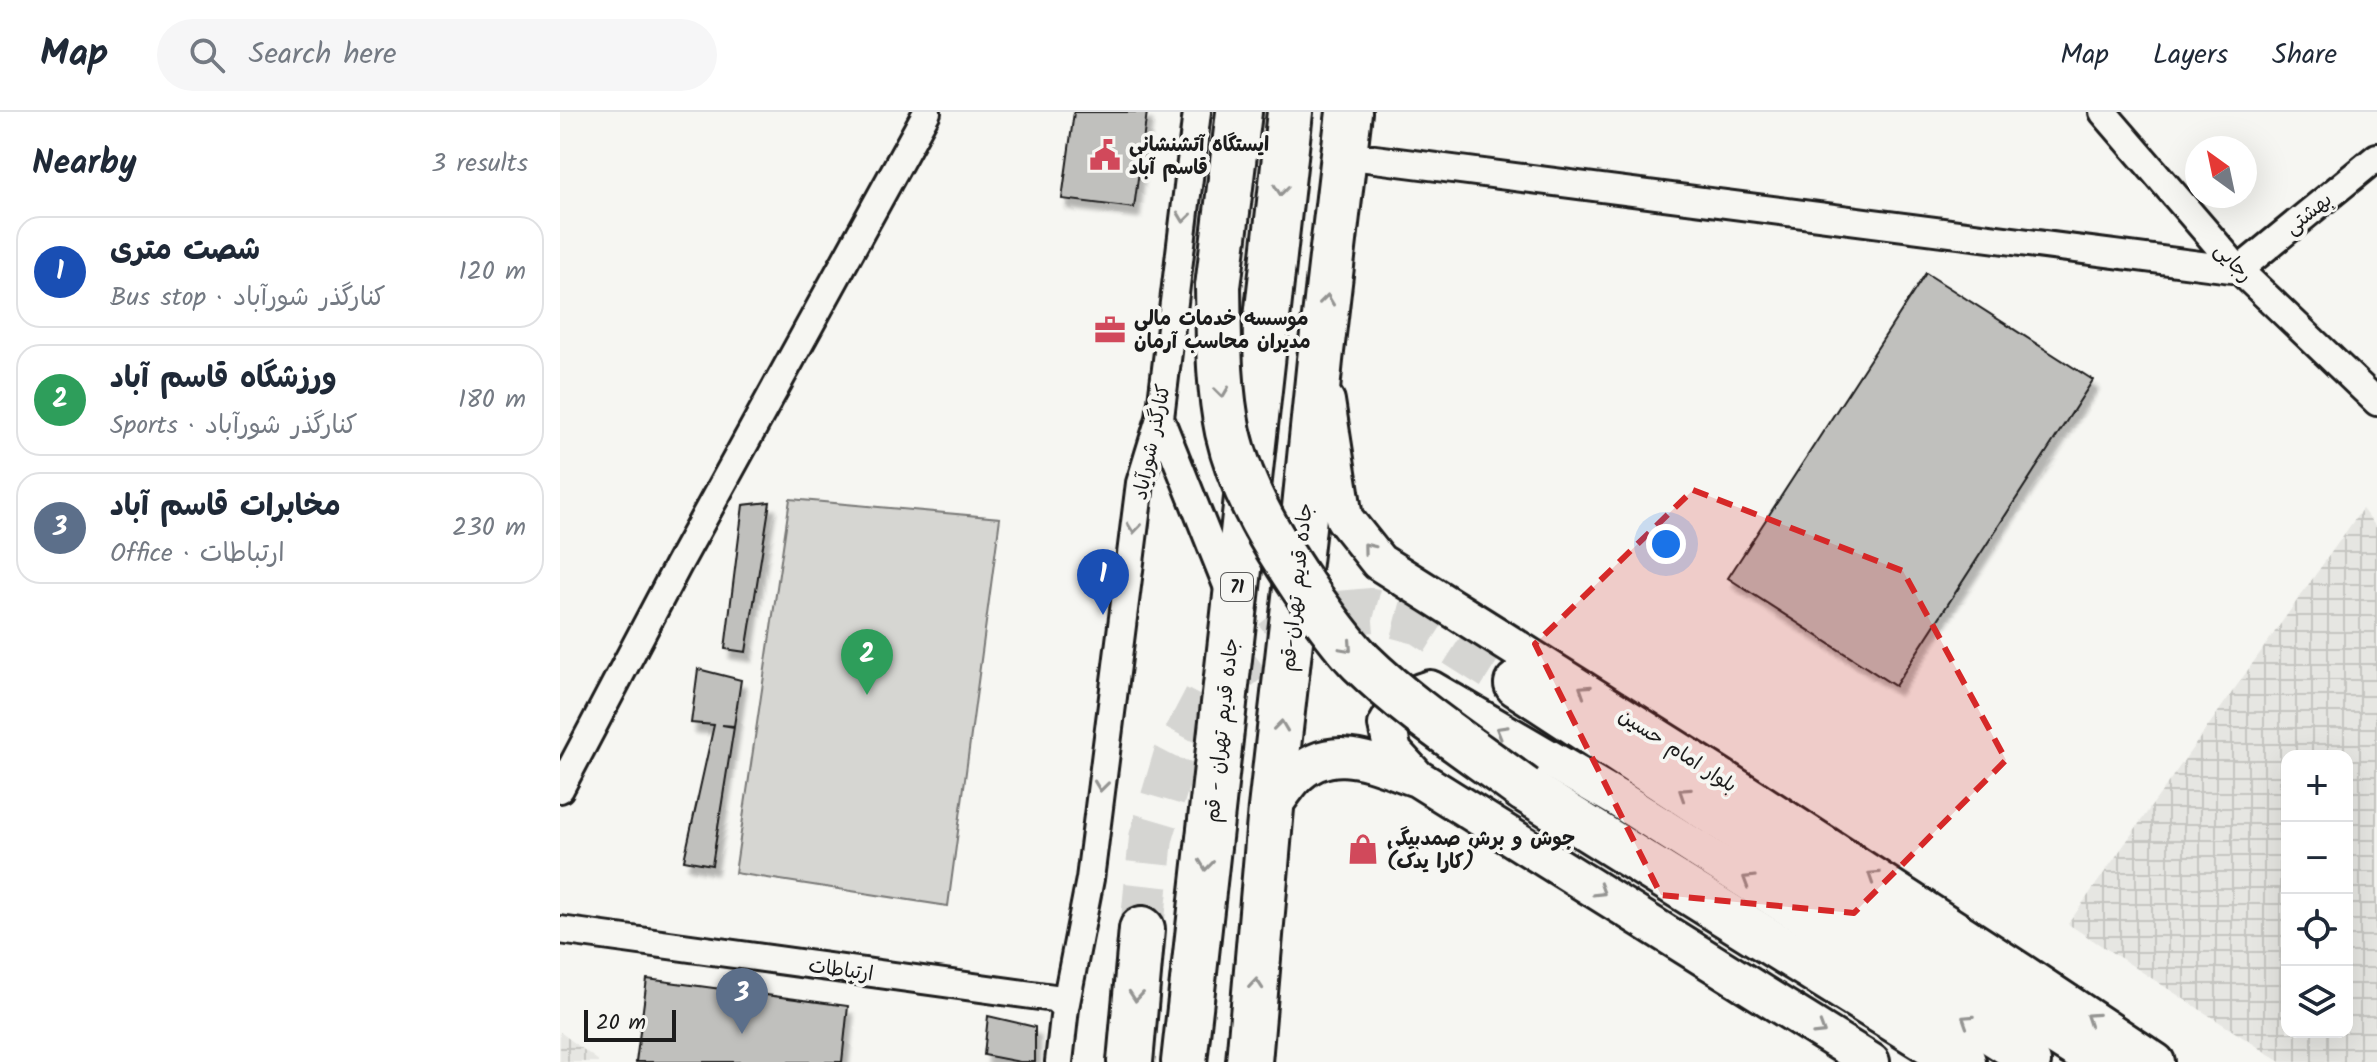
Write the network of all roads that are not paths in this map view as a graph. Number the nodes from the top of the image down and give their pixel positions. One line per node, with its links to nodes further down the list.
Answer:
1 (927, 112): 16 (street)
2 (1197, 112): 12 (street, کنارگذر شورآباد, one-way to 12)
3 (1239, 112): 26 (highway, one-way to 26, bridge)
4 (1290, 112): 13 (highway, جاده قدیم تهران - قم / 71, one-way to 13)
5 (1349, 112): 7 (highway, جاده قدیم تهران-قم)
6 (2103, 112): 9 (street, رجایی)
7 (1344, 155): 9 (street); 10 (highway, جاده قدیم تهران-قم, one-way to 7)
8 (2377, 157): 9 (street, بهشتی)
9 (2239, 270): 11 (street, رجایی)
10 (1320, 360): 17 (highway, جاده قدیم تهران-قم, one-way to 10); 29 (main road, بلوار امام حسین, one-way to 10)
11 (2377, 402)
12 (1160, 418): 13 (street); 20 (street, کنارگذر شورآباد, one-way to 20)
13 (1235, 604): 23 (highway, جاده قدیم تهران - قم / 71, one-way to 23)
14 (1517, 684): 28 (highway, one-way to 14)
15 (1417, 778): 17 (main road); 25 (main road, one-way to 25); 27 (main road, one-way to 15)
16 (560, 789)
17 (1271, 808): 24 (highway, جاده قدیم تهران-قم, one-way to 17)
18 (1142, 929): 22 (highway, one-way to 22)
19 (560, 930): 20 (street, ارتباطات)
20 (1065, 1008): 21 (street)
21 (1059, 1062)
22 (1130, 1062)
23 (1184, 1062)
24 (1249, 1062)
25 (1871, 1062)
26 (1963, 1062)
27 (2032, 1062)
28 (2103, 1062)
29 (2156, 1062)

